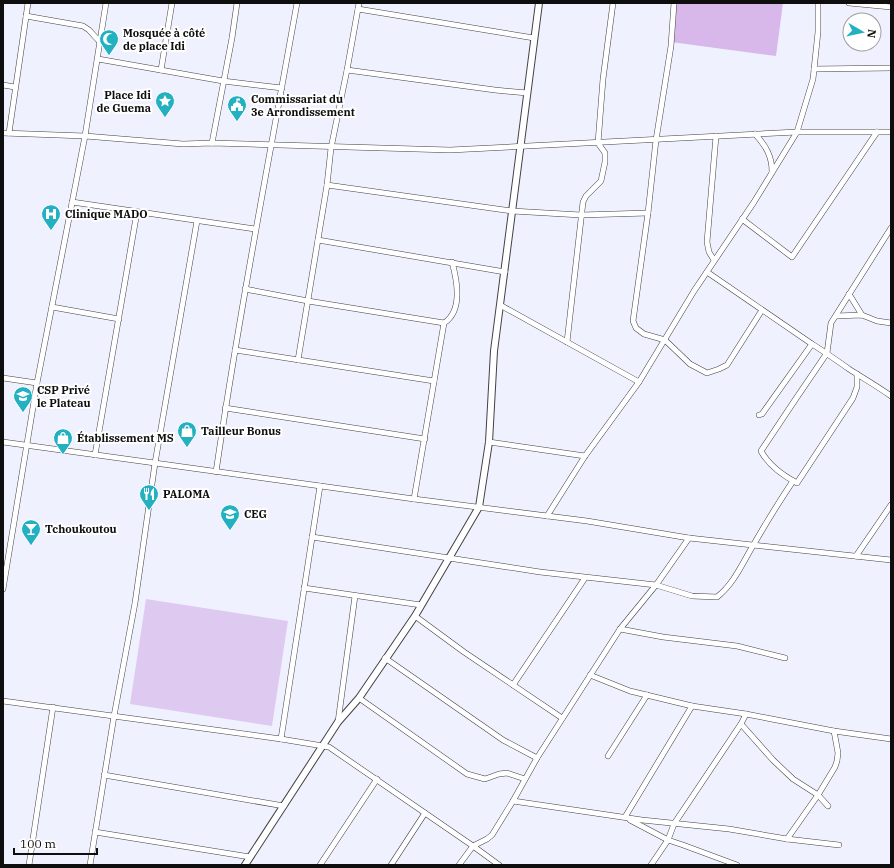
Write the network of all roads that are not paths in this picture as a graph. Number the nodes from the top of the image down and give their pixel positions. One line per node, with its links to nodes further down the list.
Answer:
1 (28, 3): 13 (street)
2 (106, 3): 15 (street)
3 (172, 3): 19 (street)
4 (237, 3): 21 (street)
5 (297, 3): 24 (street)
6 (539, 3): 14 (street)
7 (613, 3): 34 (street)
8 (674, 3): 33 (street)
9 (818, 3): 18 (street)
10 (849, 3): 12 (street)
11 (358, 6): 14 (street); 20 (street)
12 (891, 7)
13 (26, 16): 15 (street); 23 (street)
14 (534, 38): 25 (street)
15 (100, 42): 16 (street)
16 (98, 59): 19 (street); 31 (street)
17 (891, 68): 18 (street)
18 (814, 69): 26 (street)
19 (161, 70): 21 (street)
20 (347, 70): 25 (street); 38 (street)
21 (223, 81): 24 (street); 35 (street)
22 (3, 85): 23 (street)
23 (16, 87): 29 (street)
24 (282, 88): 36 (street)
25 (527, 93): 37 (street)
26 (796, 132): 27 (street); 30 (street); 39 (street)
27 (877, 132): 28 (street); 46 (street)
28 (891, 132)
29 (6, 133): 31 (street)
30 (755, 134): 32 (street); 39 (street)
31 (85, 136): 35 (street); 41 (street)
32 (716, 136): 33 (street); 51 (street)
33 (656, 140): 34 (street); 44 (street)
34 (598, 143): 37 (street); 45 (street)
35 (212, 144): 36 (street)
36 (271, 146): 38 (street); 49 (street)
37 (520, 147): 38 (street); 42 (street)
38 (331, 148): 40 (street)
39 (772, 172): 46 (street)
40 (327, 184): 42 (street); 50 (street)
41 (72, 202): 43 (street); 59 (street)
42 (512, 211): 45 (street); 53 (street)
43 (137, 212): 47 (street); 63 (street)
44 (648, 213): 45 (street); 66 (street)
45 (581, 216): 67 (street)
46 (742, 219): 51 (street)
47 (197, 221): 49 (street); 86 (street)
48 (891, 228): 56 (street)
49 (255, 229): 55 (street)
50 (318, 240): 52 (street); 57 (street)
51 (714, 260): 54 (street)
52 (452, 262): 53 (street); 64 (street)
53 (504, 272): 58 (street)
54 (707, 272): 60 (street); 66 (street)
55 (245, 289): 57 (street); 69 (street)
56 (850, 294): 61 (street); 62 (street)
57 (308, 301): 64 (street); 71 (street)
58 (500, 305): 67 (street); 82 (street)
59 (52, 308): 63 (street); 76 (street)
60 (762, 310): 66 (street); 68 (street)
61 (862, 315): 62 (street); 65 (street)
62 (836, 316): 70 (street)
63 (120, 319): 84 (street)
64 (444, 323): 74 (street)
65 (891, 323)
66 (665, 340): 75 (street)
67 (567, 342): 75 (street)
68 (812, 344): 70 (street); 79 (street)
69 (235, 350): 71 (street); 78 (street)
70 (828, 353): 72 (street); 88 (street)
71 (298, 360): 74 (street)
72 (857, 374): 77 (street); 88 (street)
73 (3, 378): 76 (street)
74 (434, 381): 80 (street)
75 (639, 382): 85 (street)
76 (38, 383): 83 (street)
77 (891, 396)
78 (225, 408): 80 (street); 87 (street)
79 (759, 415)
80 (425, 439): 90 (street)
81 (3, 442): 83 (street)
82 (488, 442): 85 (street); 92 (street)
83 (26, 446): 84 (street); 103 (street)
84 (95, 455): 86 (street)
85 (585, 456): 93 (street)
86 (155, 463): 87 (street); 118 (street)
87 (216, 472): 89 (street)
88 (793, 481): 96 (street)
89 (320, 486): 90 (street); 94 (street)
90 (414, 499): 92 (street)
91 (891, 505): 97 (street)
92 (479, 507): 93 (street); 98 (street)
93 (547, 516): 95 (street)
94 (312, 537): 98 (street); 102 (street)
95 (689, 538): 96 (street); 101 (street)
96 (752, 546): 97 (street); 101 (street)
97 (856, 556): 99 (street)
98 (449, 558): 100 (street); 105 (street)
99 (891, 560)
100 (585, 578): 101 (street); 111 (street)
101 (656, 585): 107 (street)
102 (304, 588): 104 (street); 123 (street)
103 (3, 589)
104 (355, 596): 105 (street); 120 (street)
105 (421, 605): 106 (street)
106 (415, 616): 108 (street); 111 (street)
107 (620, 629): 109 (street); 110 (street)
108 (386, 658): 113 (street); 127 (street)
109 (785, 658)
110 (590, 675): 112 (street); 119 (street)
111 (513, 685): 119 (street)
112 (647, 695): 115 (street); 126 (street)
113 (359, 698): 120 (street); 130 (street)
114 (3, 701): 116 (street)
115 (692, 706): 117 (street); 136 (street)
116 (53, 708): 118 (street); 144 (street)
117 (746, 714): 121 (street); 122 (street)
118 (114, 716): 123 (street); 128 (street)
119 (562, 718): 127 (street)
120 (338, 722): 125 (street)
121 (741, 724): 131 (street); 137 (street)
122 (834, 731): 124 (street); 131 (street)
123 (281, 739): 125 (street)
124 (891, 739)
125 (323, 746): 129 (street); 133 (street)
126 (608, 756)
127 (537, 758): 130 (street)
128 (104, 775): 133 (street); 138 (street)
129 (377, 779): 135 (street); 147 (street)
130 (525, 779): 132 (street)
131 (818, 795): 134 (street); 139 (street)
132 (513, 801): 136 (street); 142 (street)
133 (284, 806): 143 (street)
134 (828, 806)
135 (426, 813): 142 (street); 148 (street)
136 (625, 817): 137 (street); 140 (street)
137 (674, 824): 139 (street); 140 (street)
138 (95, 832): 143 (street); 145 (street)
139 (787, 838): 141 (street)
140 (668, 840): 151 (street); 152 (street)
141 (839, 845)
142 (473, 846): 149 (street); 150 (street)
143 (250, 857): 146 (street)
144 (29, 865)
145 (90, 865)
146 (245, 865)
147 (320, 865)
148 (391, 865)
149 (459, 865)
150 (499, 865)
151 (651, 865)
152 (737, 865)

